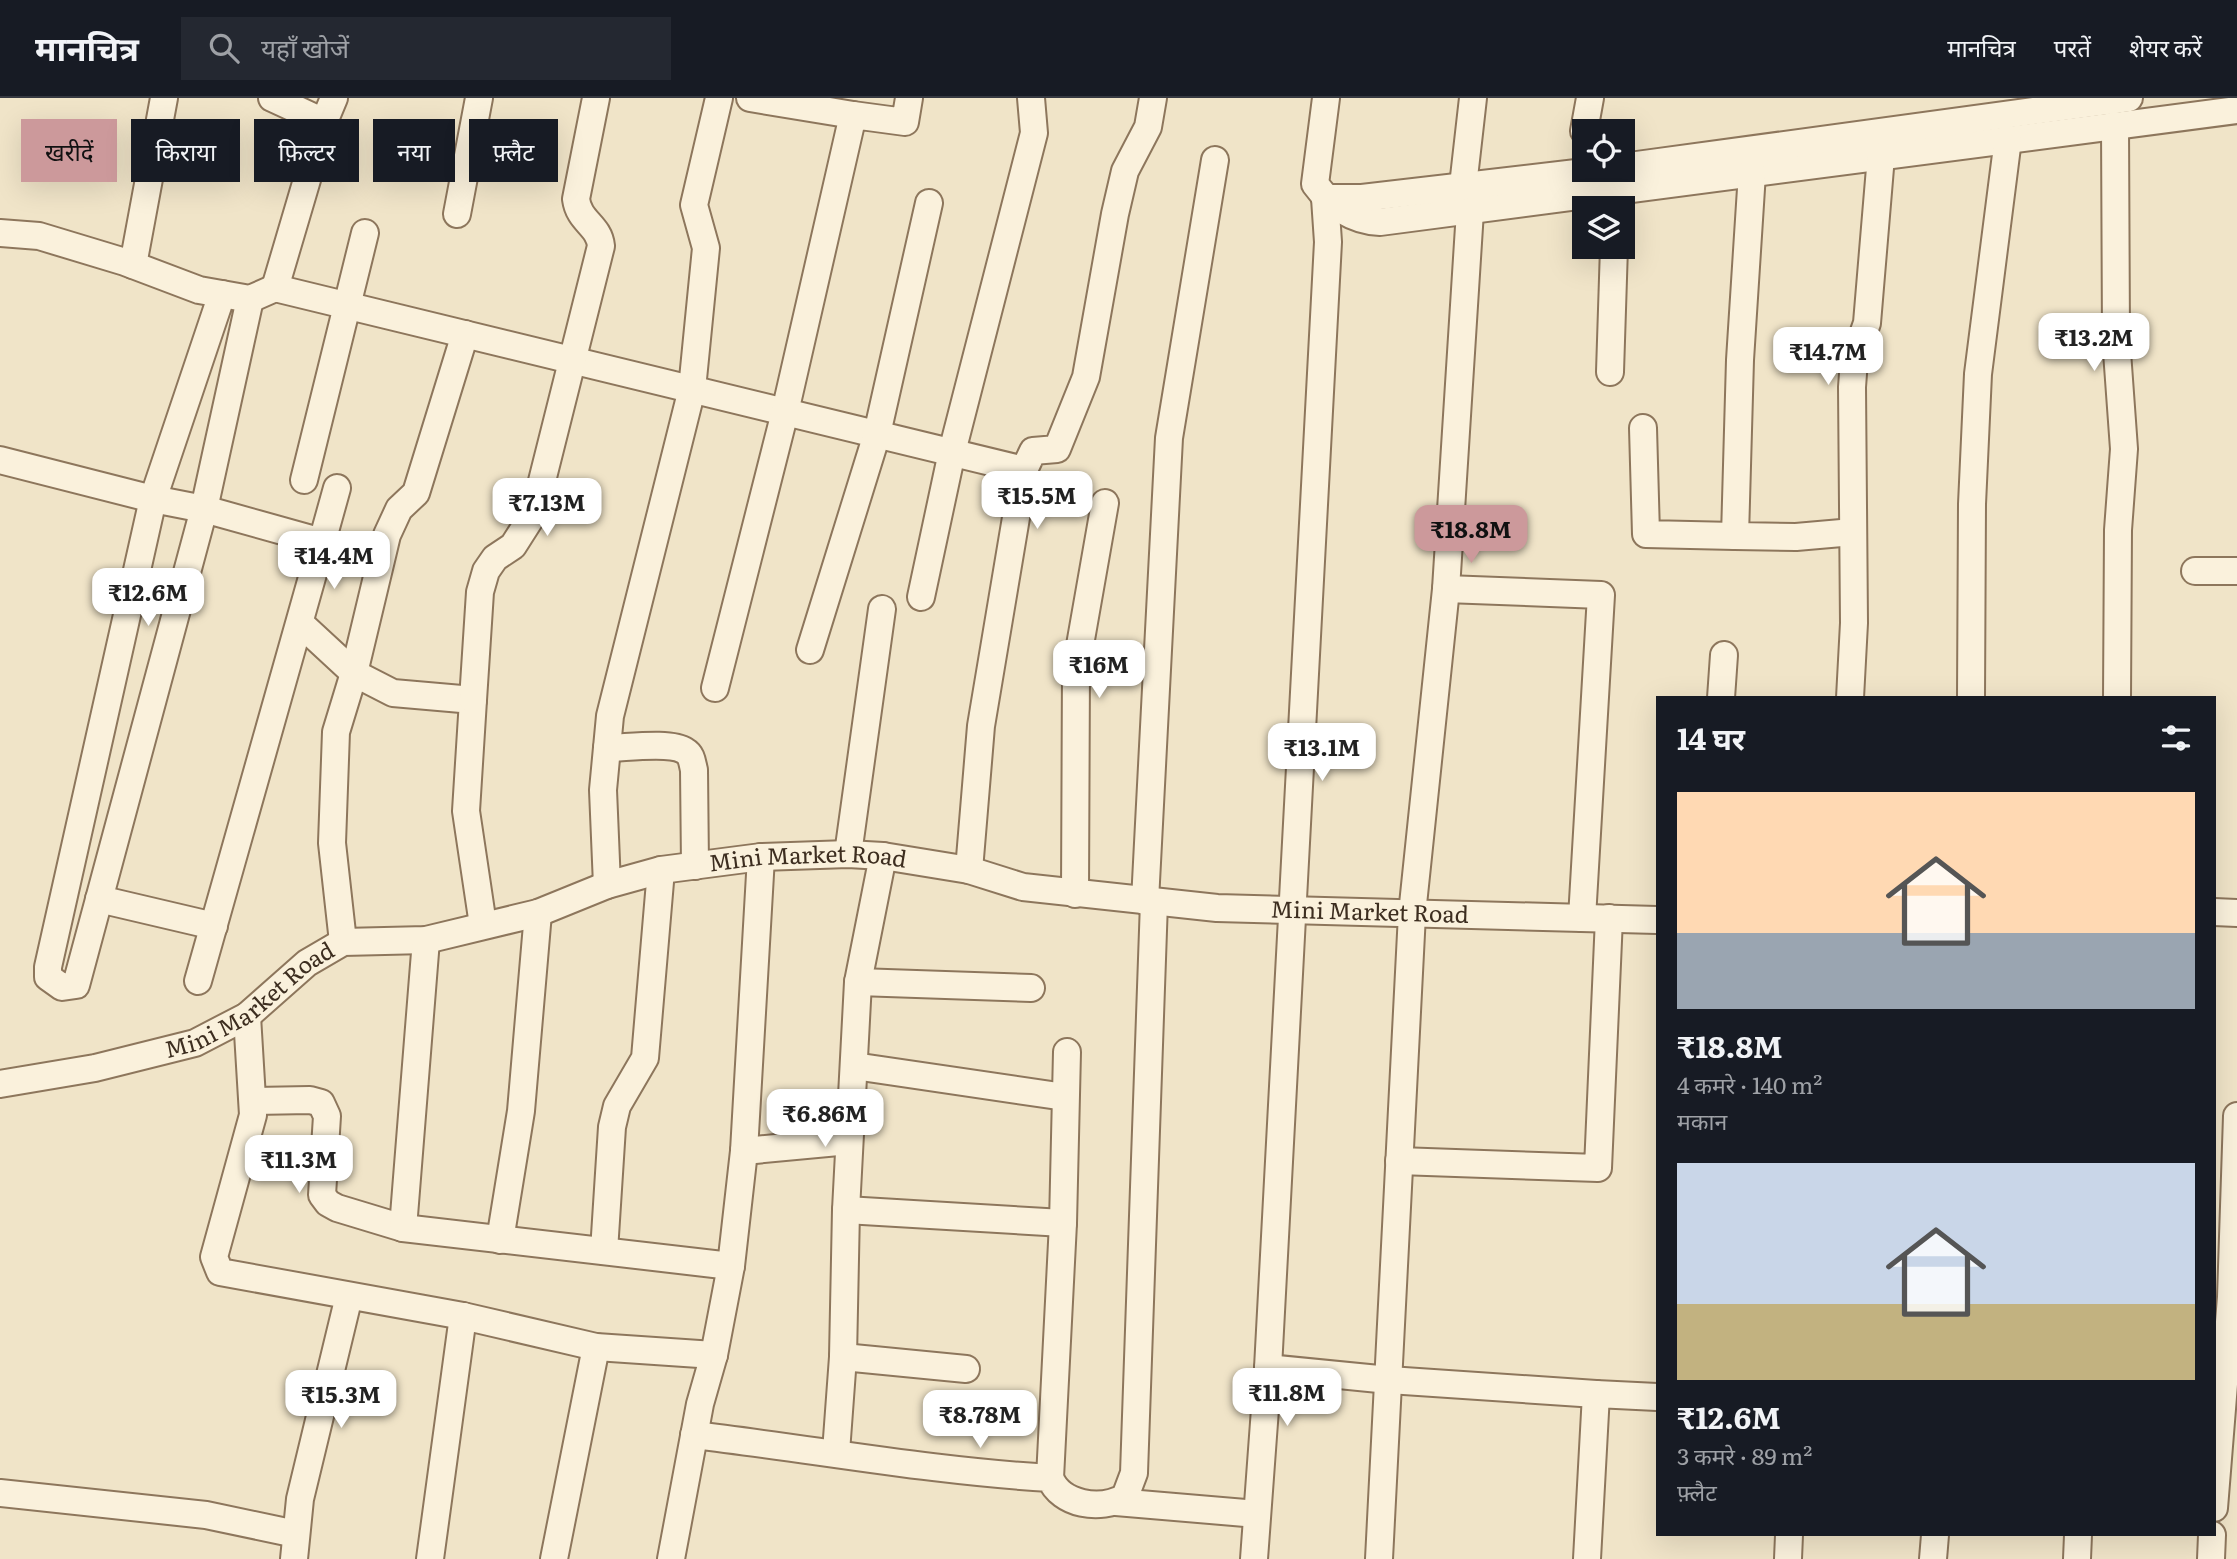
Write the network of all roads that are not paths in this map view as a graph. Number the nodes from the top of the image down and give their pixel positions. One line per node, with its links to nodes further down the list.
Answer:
1 (164, 98): 34 (street)
2 (272, 98): 18 (street)
3 (334, 98): 19 (street)
4 (479, 98): 30 (street)
5 (596, 98): 40 (street)
6 (719, 98): 42 (street)
7 (750, 98): 14 (street)
8 (909, 98): 17 (street)
9 (1031, 98): 46 (street)
10 (1153, 98): 48 (street)
11 (1326, 98): 27 (street)
12 (1473, 98): 28 (street)
13 (1590, 98): 20 (street)
14 (790, 101): 17 (street)
15 (2119, 105): 16 (street); 21 (street); 26 (street); 70 (street)
16 (2237, 110)
17 (852, 115): 43 (street)
18 (318, 119)
19 (325, 119)
20 (1587, 119)
21 (2008, 139): 22 (street); 69 (street)
22 (1881, 156): 24 (street); 54 (street)
23 (1215, 159): 82 (street)
24 (1752, 173): 26 (street); 55 (street)
25 (306, 182): 35 (street)
26 (1614, 184): 28 (street)
27 (1325, 198): 28 (street); 83 (street)
28 (1466, 199): 59 (street)
29 (929, 203): 45 (street)
30 (457, 214)
31 (0, 233): 34 (street)
32 (365, 233): 38 (street)
33 (1614, 259): 41 (street)
34 (133, 265): 36 (street)
35 (275, 288): 37 (street); 38 (street)
36 (222, 294): 37 (street); 51 (street)
37 (250, 299): 53 (street)
38 (345, 305): 39 (street); 49 (street)
39 (465, 334): 40 (street); 65 (street)
40 (570, 359): 42 (street); 71 (street)
41 (1610, 372)
42 (692, 389): 43 (street); 72 (street)
43 (785, 412): 45 (street); 66 (street)
44 (1643, 428): 55 (street)
45 (877, 434): 46 (street); 63 (street)
46 (952, 452): 48 (street); 60 (street)
47 (0, 460): 51 (street)
48 (1024, 470): 78 (street)
49 (304, 480)
50 (337, 488): 56 (street)
51 (153, 499): 53 (street); 81 (street)
52 (1105, 503): 80 (street)
53 (204, 509): 56 (street); 81 (street)
54 (1853, 532): 55 (street); 68 (street)
55 (1735, 536)
56 (322, 542): 62 (street)
57 (2195, 571): 58 (street)
58 (2237, 571)
59 (1446, 589): 87 (street); 88 (street)
60 (922, 597)
61 (882, 609): 73 (street)
62 (300, 624): 65 (street); 92 (street)
63 (810, 650)
64 (1724, 655): 67 (street)
65 (354, 673): 71 (street); 94 (street)
66 (715, 688)
67 (1721, 696)
68 (1850, 696)
69 (1971, 696)
70 (2116, 696)
71 (473, 700): 91 (street)
72 (607, 748): 76 (street); 79 (street)
73 (848, 854): 74 (street, Mini Market Road); 75 (street, Mini Market Road)
74 (883, 856): 78 (street, Mini Market Road); 96 (street)
75 (761, 857): 76 (street, Mini Market Road); 108 (street)
76 (695, 866): 77 (street, Mini Market Road)
77 (661, 870): 79 (street, Mini Market Road); 114 (street)
78 (969, 870): 80 (street, Mini Market Road)
79 (607, 885): 86 (street, Mini Market Road)
80 (1075, 894): 82 (street, Mini Market Road)
81 (99, 899): 92 (street)
82 (1149, 901): 83 (street, Mini Market Road); 132 (street)
83 (1291, 910): 87 (street, Mini Market Road); 122 (street)
84 (2216, 912): 85 (street)
85 (2237, 913)
86 (538, 914): 91 (street, Mini Market Road); 113 (street)
87 (1412, 914): 88 (street, Mini Market Road); 109 (street)
88 (1582, 918): 89 (street, Mini Market Road)
89 (1609, 918): 90 (street, Mini Market Road); 109 (street)
90 (1656, 920)
91 (483, 925): 93 (street, Mini Market Road)
92 (214, 926): 95 (street)
93 (426, 940): 94 (street, Mini Market Road); 112 (street)
94 (343, 942): 98 (street, Mini Market Road)
95 (198, 981)
96 (858, 982): 97 (street); 100 (street)
97 (1031, 988)
98 (247, 1016): 101 (street, Mini Market Road); 103 (street)
99 (1067, 1052): 102 (street)
100 (854, 1066): 102 (street); 107 (street)
101 (0, 1084)
102 (1065, 1097): 111 (street)
103 (253, 1101): 112 (street); 116 (street)
104 (2237, 1116): 106 (street)
105 (2216, 1130): 106 (street)
106 (2236, 1133): 117 (street)
107 (849, 1141): 108 (street); 110 (street)
108 (744, 1151): 115 (street)
109 (1399, 1161): 124 (street)
110 (846, 1210): 111 (street); 121 (street)
111 (1063, 1223): 130 (street)
112 (403, 1228): 113 (street)
113 (500, 1240): 114 (street)
114 (604, 1251): 115 (street)
115 (731, 1266): 120 (street)
116 (349, 1296): 118 (street); 138 (street)
117 (2227, 1297): 129 (street)
118 (463, 1316): 119 (street); 139 (street)
119 (596, 1347): 120 (street); 140 (street)
120 (714, 1355): 127 (street)
121 (843, 1357): 123 (street); 128 (street)
122 (1268, 1367): 124 (street); 133 (street)
123 (966, 1368)
124 (1389, 1380): 125 (street); 143 (street)
125 (1596, 1395): 126 (street); 144 (street)
126 (1656, 1397)
127 (694, 1435): 128 (street); 141 (street)
128 (836, 1452): 130 (street)
129 (2216, 1476)
130 (1050, 1478): 132 (street)
131 (0, 1493): 138 (street)
132 (1116, 1502): 133 (street)
133 (1257, 1514): 142 (street)
134 (1789, 1536): 145 (street)
135 (1935, 1536): 146 (street)
136 (2078, 1536): 147 (street)
137 (2213, 1536): 148 (street)
138 (295, 1546)
139 (430, 1559)
140 (554, 1559)
141 (671, 1559)
142 (1254, 1559)
143 (1379, 1559)
144 (1587, 1559)
145 (1788, 1559)
146 (1933, 1559)
147 (2077, 1559)
148 (2211, 1559)

